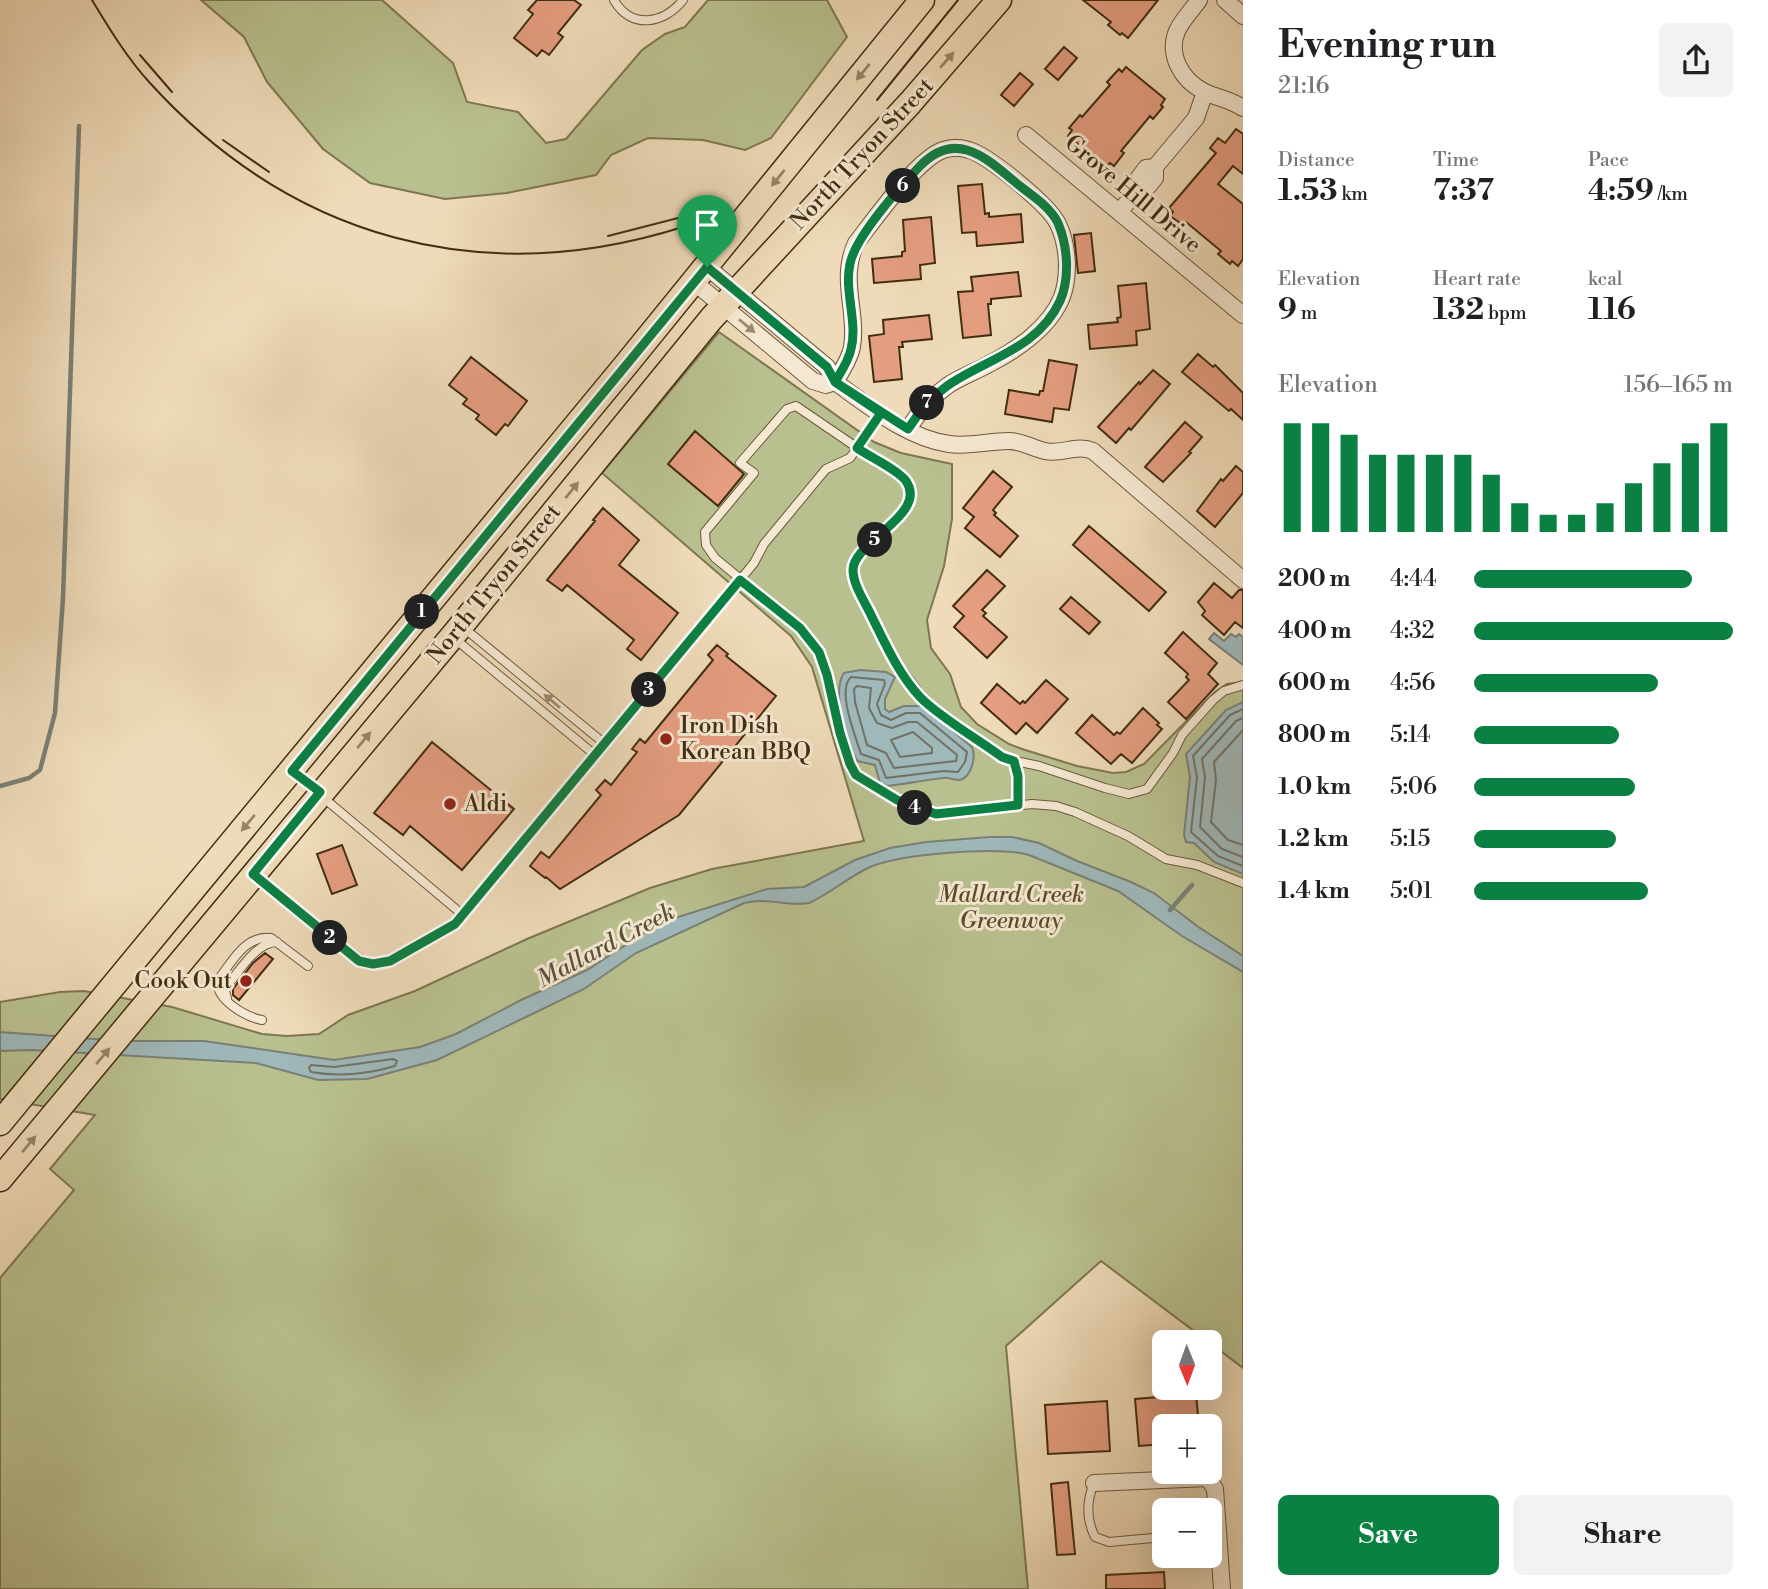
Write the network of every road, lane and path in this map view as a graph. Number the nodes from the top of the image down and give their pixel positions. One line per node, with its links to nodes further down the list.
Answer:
1 (614, 0): 2 (lane)
2 (683, 0)
3 (922, 0): 13 (main road, North Tryon Street, one-way to 13)
4 (999, 0): 14 (main road, North Tryon Street, one-way to 4)
5 (1199, 0): 8 (street)
6 (1225, 0): 7 (street)
7 (1243, 16)
8 (1205, 92): 9 (street); 12 (street)
9 (1235, 95): 10 (street)
10 (1243, 108)
11 (1026, 135): 12 (street, Grove Hill Drive)
12 (1119, 212): 15 (street, Grove Hill Drive)
13 (700, 274): 14 (street); 27 (main road, North Tryon Street)
14 (729, 298): 16 (street); 22 (main road, North Tryon Street, one-way to 14)
15 (1243, 315)
16 (835, 382): 17 (street); 18 (street)
17 (881, 413): 18 (street); 19 (lane)
18 (908, 429): 21 (street)
19 (857, 448): 20 (lane); 20 (lane); 26 (lane)
20 (740, 580): 24 (lane); 29 (lane)
21 (1243, 580)
22 (456, 631): 24 (lane, one-way to 22); 25 (lane); 28 (main road, North Tryon Street, one-way to 22)
23 (1243, 685): 26 (lane)
24 (605, 744): 25 (lane)
25 (595, 755): 32 (lane)
26 (1014, 761): 29 (lane)
27 (292, 771): 28 (lane); 35 (main road, North Tryon Street, one-way to 35)
28 (320, 792): 30 (main road, North Tryon Street); 32 (lane)
29 (1018, 805): 31 (lane)
30 (253, 874): 32 (lane); 36 (main road, North Tryon Street, one-way to 30)
31 (1243, 883)
32 (463, 915)
33 (308, 966): 34 (lane)
34 (262, 1020)
35 (0, 1123)
36 (0, 1179)
37 (1094, 1483): 38 (street); 39 (lane)
38 (1215, 1498)
39 (1152, 1537)
40 (1219, 1568): 41 (street)
41 (1222, 1589)

